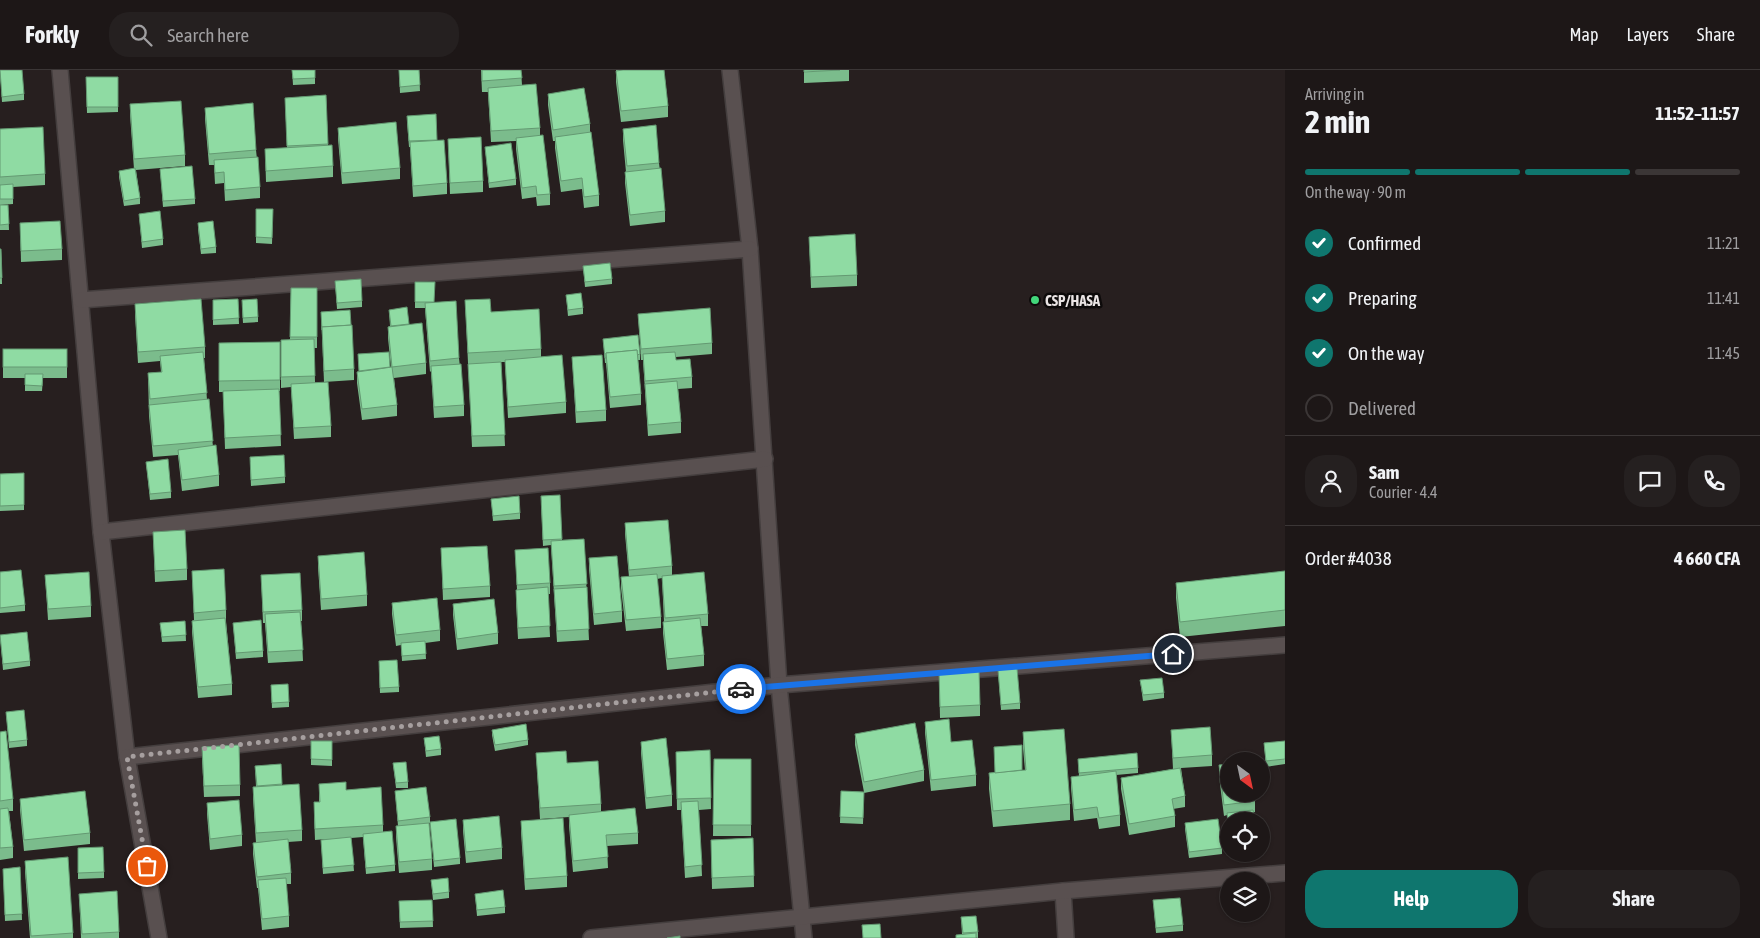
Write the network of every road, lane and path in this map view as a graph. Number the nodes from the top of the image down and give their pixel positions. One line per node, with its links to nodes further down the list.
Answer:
1 (60, 70): 4 (street)
2 (730, 70): 3 (street)
3 (750, 249): 4 (street); 5 (street)
4 (80, 300): 6 (street)
5 (765, 460): 6 (street); 8 (street)
6 (101, 532): 9 (street)
7 (1285, 645): 8 (street)
8 (779, 685): 9 (street); 12 (street)
9 (127, 757): 13 (street)
10 (1285, 873): 11 (street)
11 (1063, 891): 12 (street); 16 (street)
12 (802, 916): 14 (street); 15 (street)
13 (160, 938)
14 (591, 938)
15 (804, 938)
16 (1066, 938)

